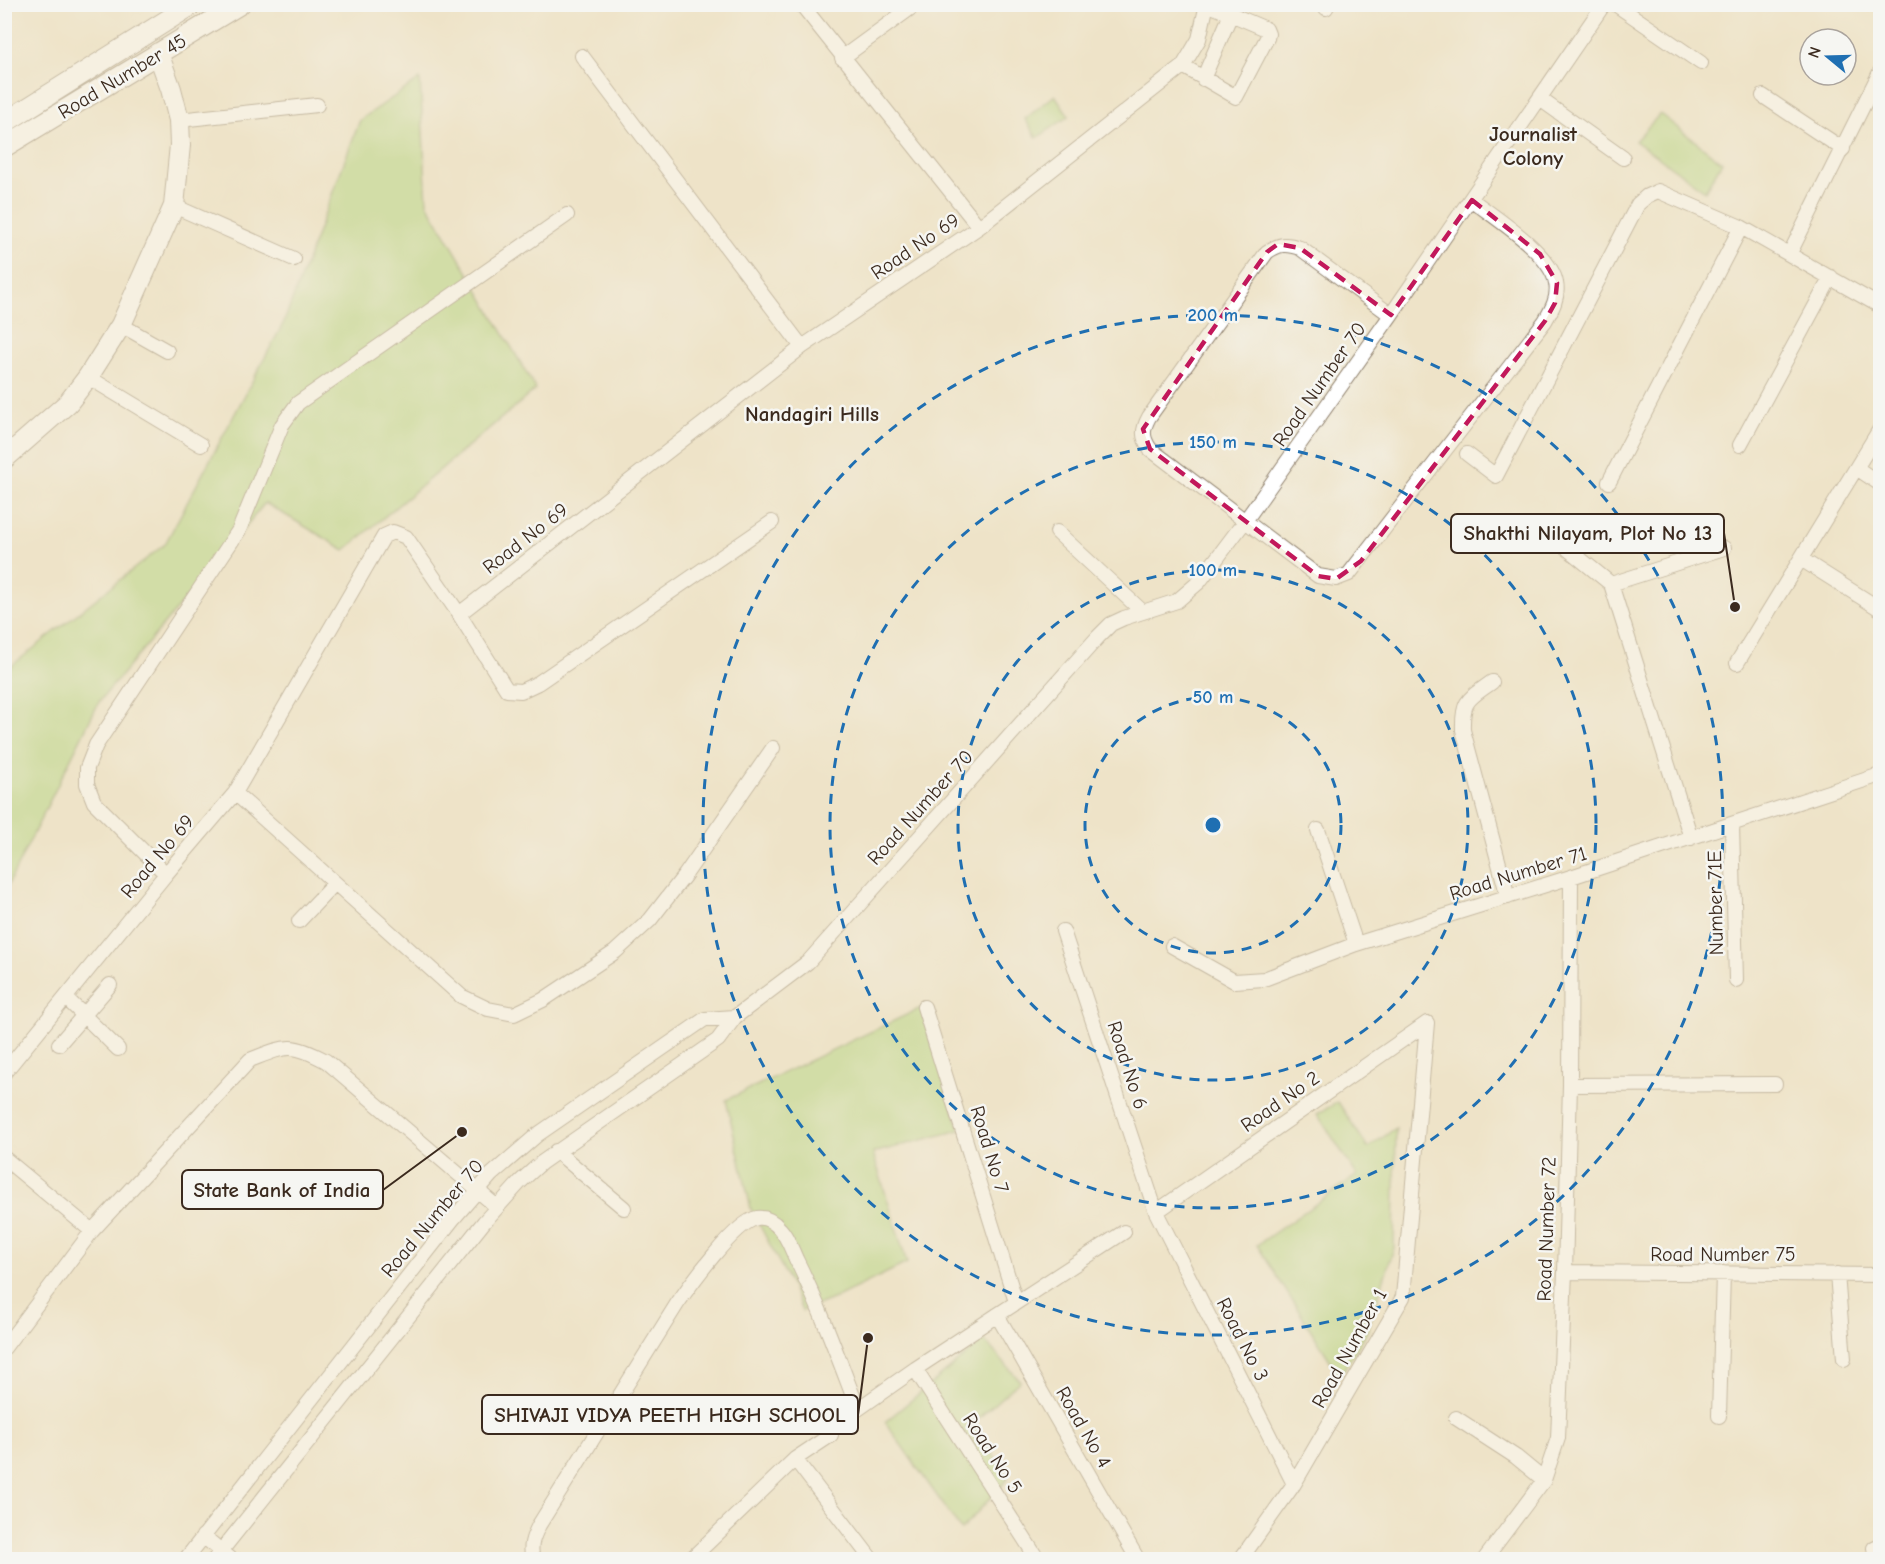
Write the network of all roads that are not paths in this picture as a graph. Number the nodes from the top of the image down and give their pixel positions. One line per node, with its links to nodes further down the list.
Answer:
1 (193, 4): 20 (main road, Road Number 45)
2 (240, 4): 9 (main road, Road Number 45)
3 (801, 4): 11 (street)
4 (916, 4): 11 (street)
5 (1207, 4): 8 (street); 13 (street, Road No 69)
6 (1604, 4): 17 (street, Road Number 70)
7 (1615, 4): 12 (street)
8 (1231, 14): 15 (street); 15 (street)
9 (158, 53): 19 (main road); 21 (main road, Road Number 45)
10 (582, 56): 35 (street)
11 (842, 58): 27 (street)
12 (1701, 63)
13 (1183, 66): 15 (street); 27 (street, Road No 69)
14 (1881, 72): 22 (street)
15 (1203, 79)
16 (1763, 96): 22 (street)
17 (1540, 99): 23 (street); 24 (street, Road Number 70)
18 (317, 105): 19 (street)
19 (179, 120): 25 (main road)
20 (4, 123)
21 (4, 147)
22 (1843, 149): 29 (street)
23 (1623, 158)
24 (1472, 200): 33 (street, Road Number 70); 46 (street)
25 (174, 206): 30 (street); 34 (main road)
26 (567, 215): 64 (street)
27 (979, 226): 35 (street, Road No 69)
28 (1742, 227): 29 (street); 41 (street); 44 (street)
29 (1790, 254): 31 (street)
30 (294, 259)
31 (1831, 277): 32 (street); 40 (street)
32 (1881, 306)
33 (1391, 315): 46 (street, Road Number 70); 46 (street)
34 (121, 326): 36 (street); 37 (main road)
35 (802, 347): 55 (street, Road No 69)
36 (167, 351)
37 (88, 377): 39 (street); 42 (main road)
38 (1881, 429): 43 (street)
39 (201, 445)
40 (1740, 445)
41 (1467, 454)
42 (4, 459)
43 (1858, 469): 45 (street); 51 (street)
44 (1609, 482)
45 (1881, 484)
46 (1245, 521): 54 (street, Road Number 70)
47 (772, 522): 55 (street)
48 (1057, 532): 54 (street)
49 (1724, 548): 52 (street)
50 (1568, 549): 52 (street)
51 (1801, 559): 53 (street); 56 (street)
52 (1611, 584): 63 (street)
53 (1881, 609)
54 (1143, 612): 77 (street, Road Number 70)
55 (459, 614): 60 (street, Road No 69)
56 (1737, 663)
57 (1492, 682): 67 (street)
58 (773, 748): 66 (street)
59 (1881, 775): 61 (street, Road Number 71)
60 (235, 793): 64 (street, Road No 69); 66 (street)
61 (1732, 825): 63 (street, Road Number 71); 73 (street, Number 71E)
62 (1318, 830): 70 (street)
63 (1691, 838): 65 (street, Road Number 71)
64 (166, 874): 72 (street, Road No 69)
65 (1571, 878): 67 (street, Road Number 71); 83 (street, Road Number 72)
66 (335, 883): 68 (street)
67 (1508, 897): 70 (street, Road Number 71)
68 (299, 921)
69 (1064, 931): 89 (street, Road No 6)
70 (1356, 944): 71 (street, Road Number 71)
71 (1172, 946)
72 (87, 971): 74 (street, Road No 69); 76 (street)
73 (1736, 980)
74 (66, 998): 76 (street); 81 (street, Road No 69)
75 (924, 1007): 96 (street, Road No 7)
76 (84, 1015): 79 (street); 80 (street)
77 (735, 1017): 84 (street); 86 (street, Road Number 70)
78 (1426, 1023): 89 (street, Road No 2); 106 (street, Road Number 1)
79 (59, 1044)
80 (118, 1049)
81 (4, 1073)
82 (1774, 1084): 83 (street)
83 (1570, 1085): 92 (street, Road Number 72)
84 (556, 1151): 87 (street); 88 (street)
85 (4, 1158): 90 (street)
86 (477, 1190): 87 (street); 90 (street); 107 (street, Road Number 70)
87 (497, 1207): 108 (street)
88 (624, 1208)
89 (1156, 1212): 106 (street, Road No 3)
90 (92, 1231): 98 (street)
91 (1125, 1232): 96 (street)
92 (1565, 1272): 93 (street, Road Number 75); 105 (street, Road Number 72)
93 (1723, 1273): 94 (street, Road Number 75); 101 (street)
94 (1837, 1274): 95 (street, Road Number 75); 99 (street)
95 (1881, 1275)
96 (1016, 1302): 97 (street)
97 (996, 1315): 100 (street); 114 (street, Road No 4)
98 (4, 1348)
99 (1844, 1359)
100 (915, 1369): 110 (street); 113 (street, Road No 5)
101 (1719, 1416)
102 (1456, 1418): 105 (street)
103 (831, 1435): 104 (street)
104 (795, 1459): 111 (street); 112 (street)
105 (1544, 1480): 116 (street, Road Number 72)
106 (1294, 1484): 115 (street, Road Number 1)
107 (203, 1536): 108 (street); 109 (street, Road Number 70)
108 (223, 1557)
109 (184, 1560)
110 (533, 1560)
111 (690, 1560)
112 (872, 1560)
113 (1038, 1560)
114 (1138, 1560)
115 (1240, 1560)
116 (1484, 1560)

